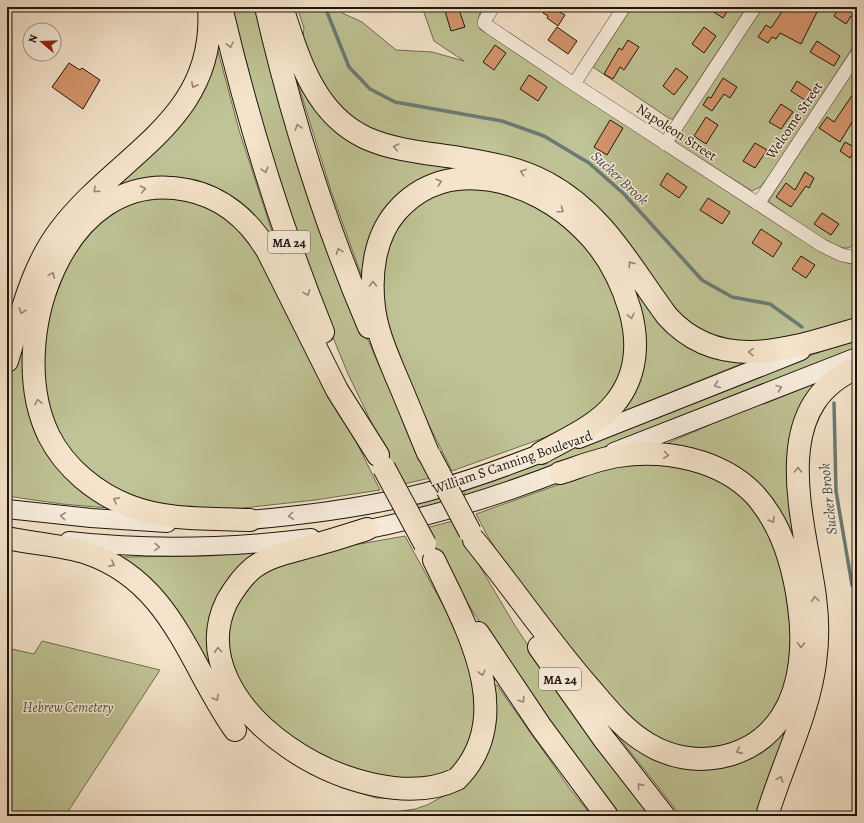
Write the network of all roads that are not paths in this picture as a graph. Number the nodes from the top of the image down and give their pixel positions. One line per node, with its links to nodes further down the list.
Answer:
1 (209, 7): 15 (highway, one-way to 15)
2 (221, 7): 19 (highway, MA 24, one-way to 19)
3 (266, 7): 18 (highway, MA 24, one-way to 3)
4 (282, 7): 13 (highway, one-way to 4)
5 (493, 7): 9 (street, Napoleon Street)
6 (624, 7): 9 (street)
7 (755, 7): 10 (street)
8 (857, 54): 11 (street, Welcome Street)
9 (574, 84): 10 (street, Napoleon Street)
10 (665, 144): 11 (street, Napoleon Street)
11 (758, 204): 12 (street, Napoleon Street)
12 (856, 256)
13 (857, 329): 17 (main road, William S Canning Boulevard, one-way to 17)
14 (857, 357): 20 (main road, William S Canning Boulevard, one-way to 14)
15 (7, 361)
16 (857, 368): 33 (highway, one-way to 16)
17 (541, 453): 18 (highway, one-way to 17); 22 (main road, William S Canning Boulevard, one-way to 22)
18 (429, 454): 25 (highway, MA 24, bridge)
19 (381, 462): 22 (highway, one-way to 19); 27 (highway, MA 24, bridge)
20 (560, 473): 23 (main road, William S Canning Boulevard); 25 (highway, one-way to 25)
21 (7, 509): 22 (main road, William S Canning Boulevard, one-way to 21)
22 (250, 520)
23 (367, 529): 24 (main road, William S Canning Boulevard, one-way to 23); 29 (highway, one-way to 23)
24 (7, 533)
25 (472, 536): 32 (highway, MA 24, one-way to 25)
26 (7, 538): 28 (highway, one-way to 28)
27 (429, 552): 30 (highway, one-way to 30); 31 (highway, MA 24, one-way to 31)
28 (248, 747)
29 (333, 792)
30 (397, 806)
31 (607, 816)
32 (664, 816)
33 (767, 816)

